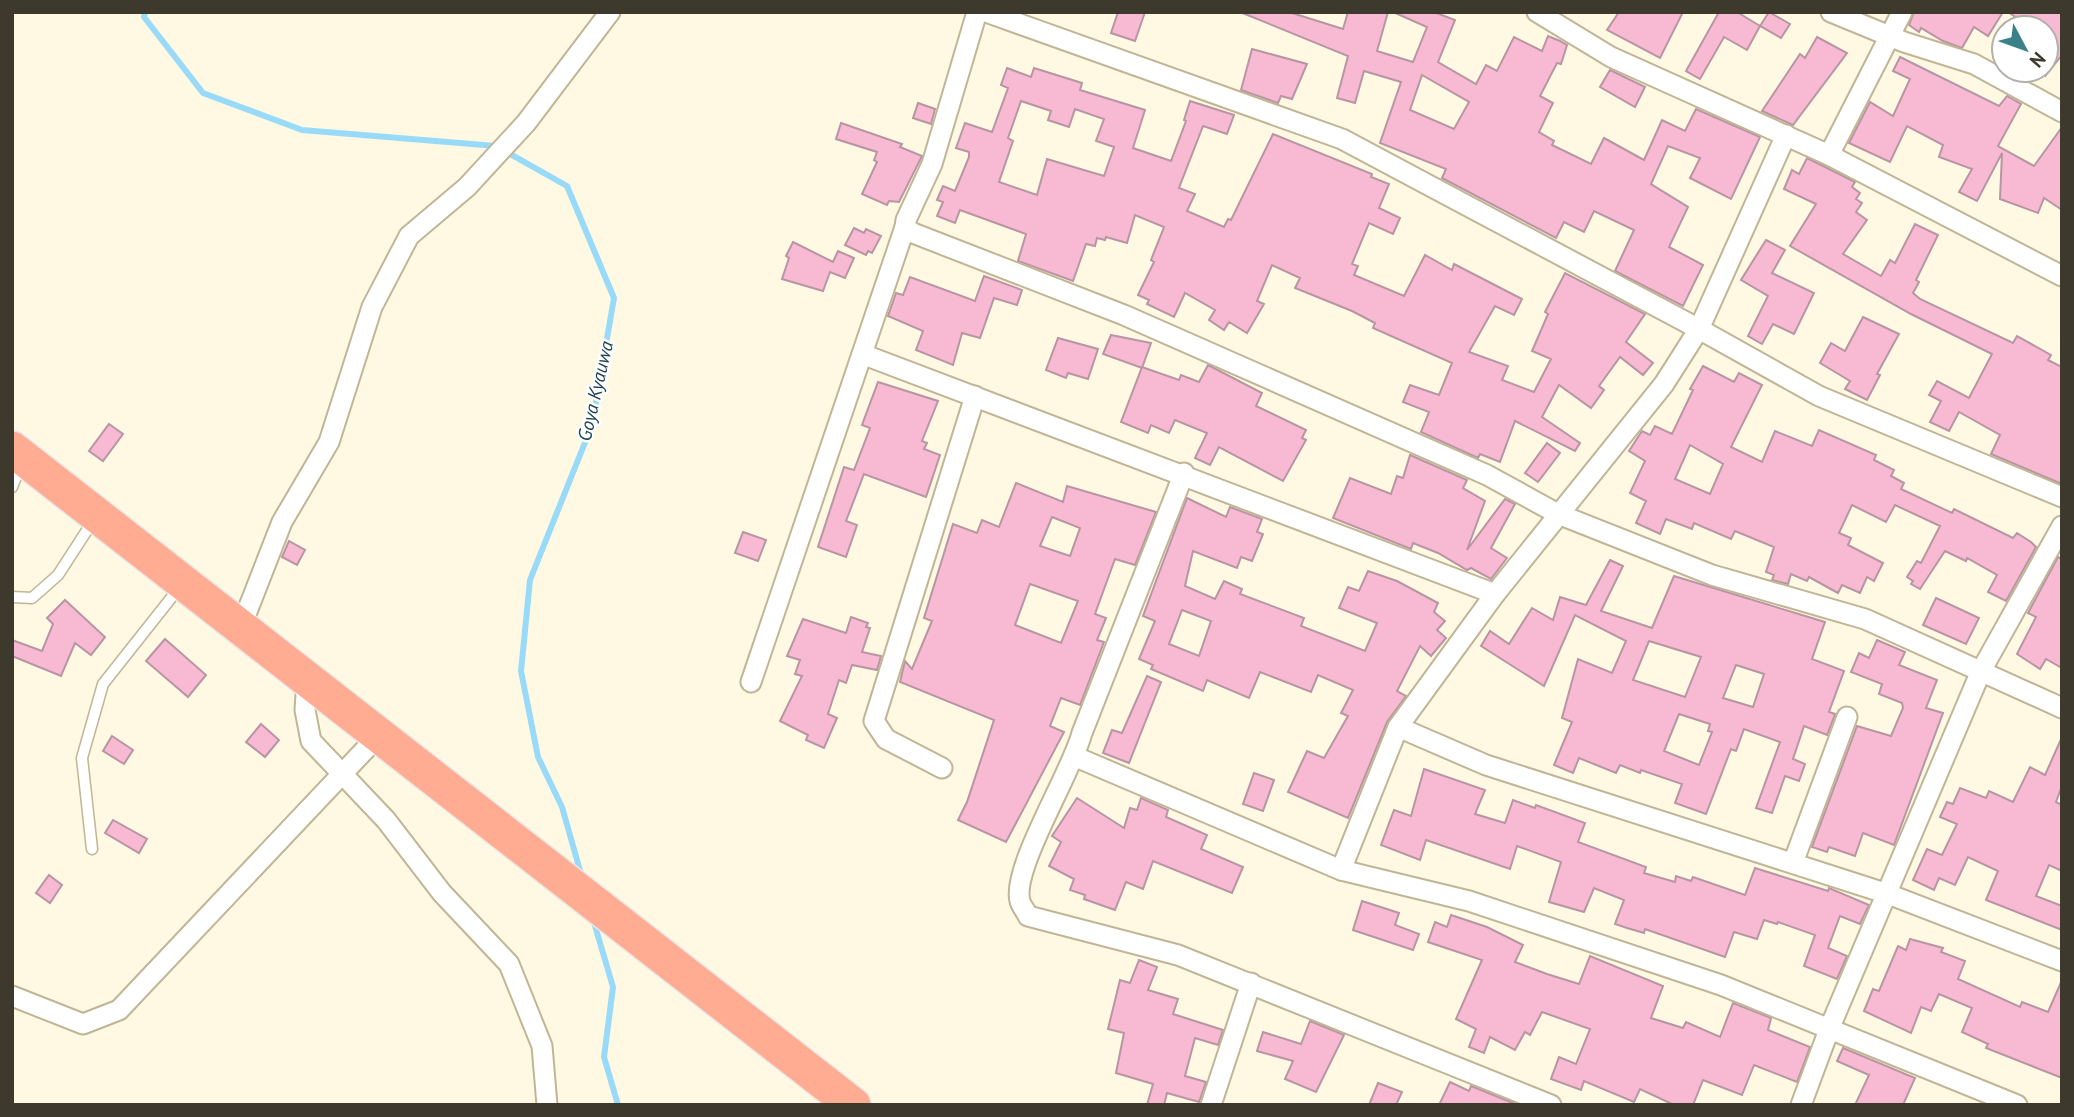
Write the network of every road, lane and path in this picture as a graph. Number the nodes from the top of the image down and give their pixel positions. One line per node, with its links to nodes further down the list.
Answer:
1 (610, 12): 25 (street)
2 (977, 12): 11 (street)
3 (986, 12): 13 (street)
4 (1536, 12): 9 (street)
5 (1831, 12): 7 (street)
6 (1902, 12): 7 (street)
7 (1891, 37): 8 (street); 10 (street)
8 (2062, 112)
9 (1786, 135): 10 (street); 13 (street)
10 (1829, 155): 12 (street)
11 (905, 227): 14 (street); 19 (street)
12 (2062, 276)
13 (1699, 329): 18 (street); 19 (street)
14 (862, 354): 15 (street); 28 (street)
15 (975, 396): 17 (street); 34 (street)
16 (16, 465): 20 (highway)
17 (1184, 473): 23 (street); 33 (street)
18 (2062, 497)
19 (1558, 514): 23 (street); 26 (street)
20 (97, 515): 22 (highway); 24 (lane)
21 (2062, 526): 26 (street)
22 (184, 582): 25 (highway); 36 (lane)
23 (1495, 594): 31 (street)
24 (12, 597)
25 (241, 627): 27 (highway)
26 (1981, 671): 29 (street); 39 (street)
27 (307, 679): 32 (highway); 35 (street)
28 (751, 682)
29 (2062, 708)
30 (1847, 717): 37 (street)
31 (1398, 727): 37 (street); 38 (street)
32 (378, 736): 35 (street); 45 (highway)
33 (1076, 757): 38 (street); 41 (street)
34 (942, 768)
35 (342, 775): 42 (street); 44 (street)
36 (92, 849)
37 (1793, 863): 39 (street)
38 (1341, 870): 43 (street)
39 (1888, 894): 40 (street); 43 (street)
40 (2062, 961)
41 (1251, 984): 46 (street); 47 (street)
42 (12, 996)
43 (1830, 1027): 48 (street); 49 (street)
44 (547, 1105)
45 (853, 1105)
46 (1211, 1105)
47 (1551, 1105)
48 (1801, 1105)
49 (2017, 1105)

